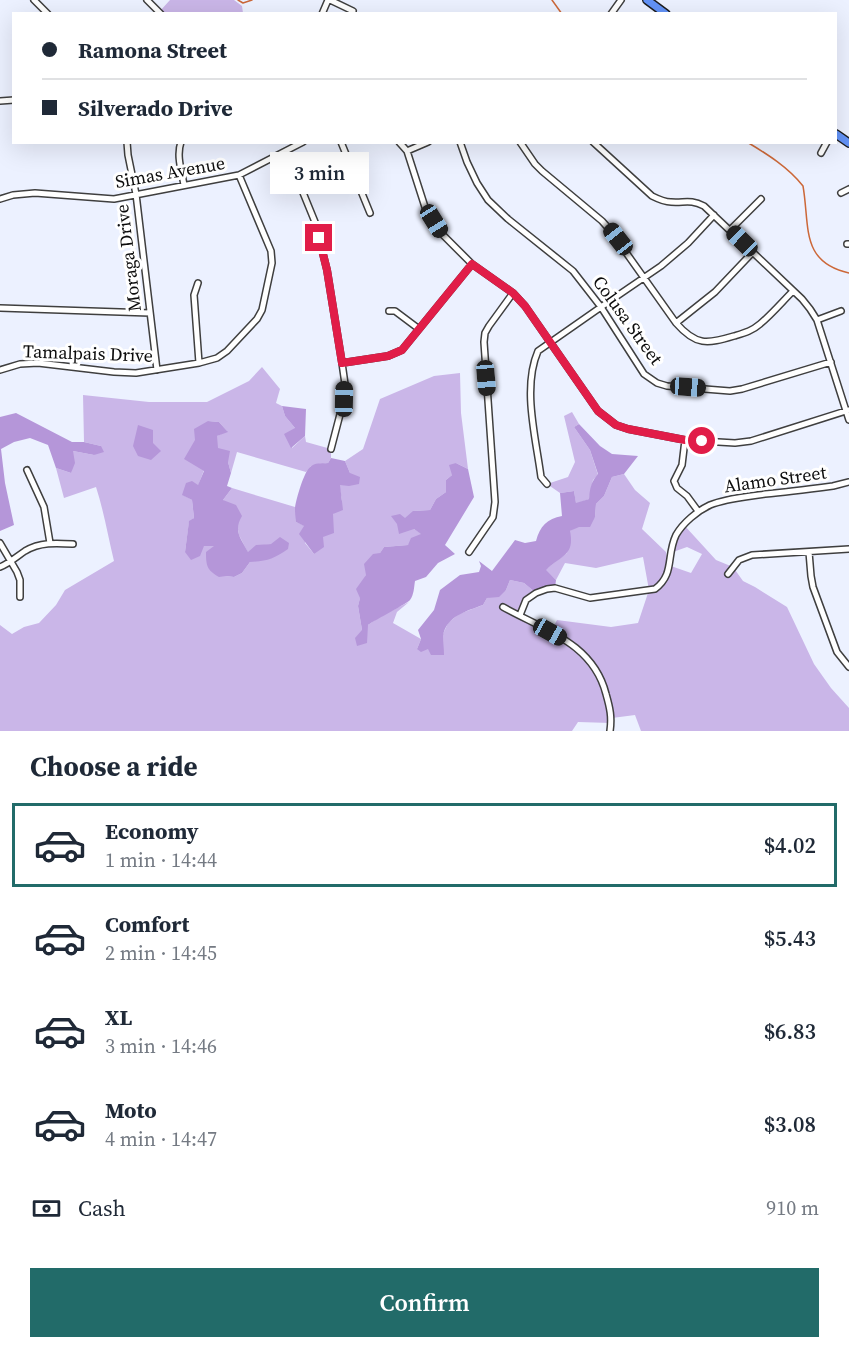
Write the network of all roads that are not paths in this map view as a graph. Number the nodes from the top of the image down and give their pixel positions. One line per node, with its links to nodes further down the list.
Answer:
1 (34, 0): 6 (street)
2 (147, 0): 7 (street)
3 (329, 0): 5 (street)
4 (647, 0): 8 (main road)
5 (352, 11)
6 (46, 12)
7 (158, 12)
8 (663, 12)
9 (127, 144): 26 (street, Moraga Drive)
10 (180, 144): 23 (street)
11 (299, 144): 19 (street, Simas Avenue)
12 (342, 144): 29 (street)
13 (401, 144): 20 (street)
14 (423, 144): 20 (street)
15 (461, 144): 38 (street, Colusa Street)
16 (521, 144): 34 (street)
17 (595, 144): 30 (street)
18 (826, 144): 21 (street)
19 (286, 151): 22 (street, Simas Avenue); 49 (street)
20 (407, 151): 33 (street)
21 (820, 153)
22 (239, 175): 23 (street, Simas Avenue); 48 (street, Tamalpais Drive)
23 (184, 185): 26 (street, Simas Avenue)
24 (849, 189): 25 (street)
25 (841, 193)
26 (136, 194): 27 (street, Simas Avenue); 42 (street, Moraga Drive)
27 (0, 199)
28 (761, 200): 31 (street)
29 (370, 213)
30 (714, 215): 31 (street); 34 (street)
31 (730, 230): 32 (street)
32 (753, 252): 36 (street); 44 (street)
33 (472, 264): 37 (street); 45 (street)
34 (644, 278): 38 (street); 44 (street)
35 (198, 283): 48 (street)
36 (793, 291): 43 (street); 44 (street)
37 (513, 293): 46 (street); 64 (street)
38 (601, 306): 46 (street); 47 (street, Colusa Street)
39 (0, 308): 42 (street)
40 (389, 311): 45 (street)
41 (841, 311): 43 (street)
42 (150, 313): 51 (street, Moraga Drive)
43 (817, 320): 47 (street)
44 (676, 323)
45 (419, 329): 49 (street)
46 (551, 342): 54 (street); 58 (street)
47 (831, 362): 52 (street)
48 (199, 363): 51 (street, Tamalpais Drive)
49 (342, 363): 55 (street)
50 (0, 370): 51 (street, Tamalpais Drive)
51 (157, 370)
52 (848, 411): 53 (street); 54 (street)
53 (849, 420)
54 (685, 440): 59 (street)
55 (331, 449)
56 (27, 470): 61 (street)
57 (849, 482): 59 (street, Alamo Street)
58 (547, 484)
59 (698, 511): 71 (street, Alamo Street)
60 (0, 543): 66 (street)
61 (50, 543): 62 (street); 66 (street)
62 (73, 544)
63 (849, 549): 65 (street)
64 (469, 552)
65 (809, 552): 68 (street); 72 (street)
66 (11, 562): 67 (street); 69 (street)
67 (0, 567)
68 (728, 574)
69 (20, 597)
70 (502, 607): 71 (street)
71 (520, 615): 73 (street)
72 (849, 667)
73 (610, 731)

